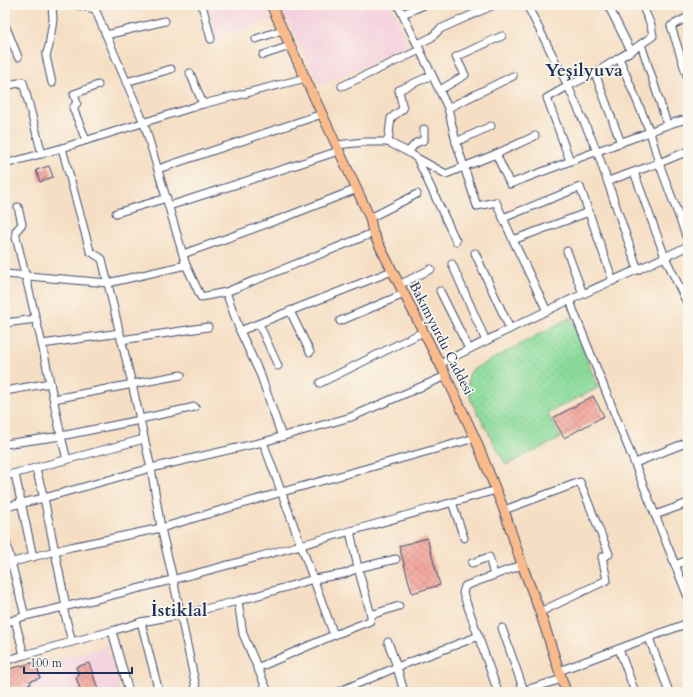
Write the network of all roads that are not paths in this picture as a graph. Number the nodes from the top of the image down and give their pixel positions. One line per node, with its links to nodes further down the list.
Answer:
1 (52, 5): 36 (street)
2 (78, 5): 11 (street)
3 (202, 5): 19 (street)
4 (271, 5): 16 (main road, Bakımyurdu Caddesi)
5 (398, 5): 12 (street)
6 (424, 5): 12 (street)
7 (494, 5): 23 (street)
8 (527, 5): 40 (street)
9 (608, 5): 24 (street)
10 (642, 5): 21 (street)
11 (98, 7): 17 (street)
12 (403, 14): 23 (street)
13 (688, 17): 34 (street)
14 (165, 21): 17 (street)
15 (5, 24): 26 (street)
16 (282, 30): 20 (street); 22 (main road, Bakımyurdu Caddesi)
17 (106, 35): 35 (street)
18 (502, 36): 41 (street)
19 (211, 39)
20 (256, 39)
21 (641, 44): 24 (street); 47 (street)
22 (290, 46): 25 (street); 33 (main road, Bakımyurdu Caddesi)
23 (419, 47): 31 (street); 39 (street)
24 (630, 51): 27 (street)
25 (263, 55)
26 (18, 57)
27 (619, 58): 30 (street); 50 (street)
28 (171, 68): 35 (street)
29 (190, 73): 42 (street)
30 (595, 73): 40 (street); 55 (street)
31 (432, 75): 41 (street); 53 (street)
32 (513, 76): 43 (street)
33 (306, 78): 42 (street); 44 (main road, Bakımyurdu Caddesi)
34 (688, 79)
35 (126, 82): 46 (street)
36 (52, 83)
37 (98, 85): 52 (street)
38 (5, 86): 60 (street)
39 (342, 86)
40 (568, 86): 58 (street); 64 (street)
41 (440, 90): 43 (street)
42 (203, 104): 46 (street)
43 (448, 108): 54 (street)
44 (322, 114): 57 (main road, Bakımyurdu Caddesi); 68 (street)
45 (688, 119): 47 (street)
46 (144, 123): 52 (street); 68 (street)
47 (667, 124): 50 (street)
48 (491, 126): 54 (street)
49 (424, 129): 59 (street)
50 (650, 132): 55 (street); 65 (street)
51 (535, 136): 61 (street)
52 (86, 140): 56 (street)
53 (388, 142): 57 (street); 59 (street)
54 (456, 142): 67 (street)
55 (621, 143): 58 (street)
56 (62, 148): 60 (street); 97 (street)
57 (338, 148): 71 (main road, Bakımyurdu Caddesi); 74 (street)
58 (597, 151): 64 (street); 70 (street)
59 (408, 152): 62 (street)
60 (42, 154): 66 (street)
61 (496, 154): 64 (street); 67 (street)
62 (417, 158): 67 (street); 82 (street)
63 (688, 158): 65 (street)
64 (570, 161)
65 (659, 163): 69 (street); 83 (street)
66 (5, 164)
67 (464, 167): 79 (street)
68 (158, 169): 73 (street)
69 (634, 172): 70 (street); 88 (street)
70 (608, 181): 92 (street)
71 (357, 189): 78 (main road, Bakımyurdu Caddesi); 87 (street)
72 (417, 194): 78 (street)
73 (167, 198): 74 (street); 77 (street)
74 (169, 206): 87 (street)
75 (18, 207): 95 (street)
76 (589, 212): 79 (street); 81 (street); 96 (street)
77 (116, 213)
78 (370, 218): 80 (main road, Bakımyurdu Caddesi)
79 (503, 218): 81 (street)
80 (373, 233): 93 (main road, Bakımyurdu Caddesi); 100 (street)
81 (513, 240): 106 (street)
82 (456, 241)
83 (688, 241)
84 (688, 246): 88 (street)
85 (567, 251): 102 (street)
86 (475, 253): 112 (street)
87 (183, 254): 90 (street)
88 (664, 257): 92 (street); 104 (street)
89 (452, 264): 116 (street)
90 (186, 265): 97 (street); 100 (street)
91 (431, 269): 98 (street)
92 (638, 270): 96 (street)
93 (392, 271): 98 (main road, Bakımyurdu Caddesi); 105 (street)
94 (5, 274): 95 (street)
95 (26, 276): 97 (street); 107 (street)
96 (613, 281): 102 (street)
97 (108, 283): 115 (street)
98 (399, 285): 101 (main road, Bakımyurdu Caddesi)
99 (440, 291): 118 (street)
100 (226, 292): 113 (street)
101 (404, 294): 108 (street); 114 (main road, Bakımyurdu Caddesi)
102 (583, 294): 103 (street)
103 (570, 300): 106 (street); 139 (street)
104 (688, 305)
105 (290, 311): 110 (street); 119 (street)
106 (547, 311): 112 (street)
107 (36, 319): 109 (street); 117 (street)
108 (340, 321)
109 (5, 323)
110 (259, 324): 113 (street); 121 (street)
111 (208, 326): 115 (street)
112 (510, 329): 116 (street)
113 (240, 331): 132 (street)
114 (423, 332): 120 (main road, Bakımyurdu Caddesi); 125 (street)
115 (121, 336): 117 (street); 126 (street)
116 (486, 341): 118 (street)
117 (42, 344): 124 (street)
118 (469, 349): 120 (street)
119 (310, 352)
120 (440, 364): 123 (main road, Bakımyurdu Caddesi)
121 (278, 366)
122 (181, 375): 126 (street)
123 (446, 376): 132 (street); 133 (main road, Bakımyurdu Caddesi)
124 (50, 383): 127 (street); 128 (street)
125 (320, 383)
126 (132, 384): 128 (street); 130 (street)
127 (5, 391)
128 (54, 399): 131 (street)
129 (195, 407): 130 (street)
130 (140, 419): 131 (street); 134 (street)
131 (61, 436): 137 (street); 138 (street)
132 (282, 437): 135 (street)
133 (476, 438): 144 (main road, Bakımyurdu Caddesi); 145 (street)
134 (144, 439): 138 (street); 140 (street)
135 (263, 442): 140 (street); 145 (street)
136 (688, 442): 139 (street)
137 (5, 444)
138 (67, 460): 141 (street)
139 (635, 463): 152 (street)
140 (151, 468): 146 (street); 153 (street)
141 (36, 469): 142 (street); 146 (street)
142 (15, 474): 143 (street); 148 (street)
143 (5, 476)
144 (496, 490): 147 (street); 151 (main road, Bakımyurdu Caddesi)
145 (282, 492): 153 (street); 157 (street)
146 (44, 498): 148 (street); 158 (street)
147 (452, 502): 154 (street); 155 (street)
148 (21, 503): 150 (street); 159 (street)
149 (688, 503): 152 (street)
150 (5, 507)
151 (504, 510): 164 (main road, Bakımyurdu Caddesi); 174 (street)
152 (656, 515): 165 (street)
153 (161, 528): 158 (street); 168 (street)
154 (350, 531): 157 (street); 166 (street)
155 (464, 538)
156 (6, 542): 163 (street)
157 (301, 545): 168 (street); 169 (street)
158 (56, 552): 159 (street); 173 (street)
159 (34, 557): 163 (street)
160 (396, 558): 166 (street)
161 (688, 560): 165 (street)
162 (472, 563): 167 (street)
163 (8, 564): 177 (street)
164 (522, 565): 167 (street); 174 (main road, Bakımyurdu Caddesi)
165 (676, 565): 170 (street)
166 (358, 568): 169 (street); 176 (street)
167 (494, 575): 185 (street)
168 (173, 579): 173 (street); 175 (street)
169 (314, 579): 171 (street); 184 (street)
170 (688, 597)
171 (238, 601): 175 (street); 193 (street)
172 (399, 606): 176 (street)
173 (65, 607): 177 (street); 187 (street)
174 (540, 612): 194 (main road, Bakımyurdu Caddesi)
175 (180, 615): 179 (street); 198 (street)
176 (371, 615): 184 (street)
177 (25, 616): 178 (street)
178 (15, 620): 180 (street); 190 (street)
179 (141, 622): 183 (street); 197 (street)
180 (5, 623)
181 (688, 623): 186 (street)
182 (502, 628): 195 (street)
183 (112, 631): 187 (street); 196 (street)
184 (334, 635): 193 (street)
185 (478, 636): 192 (street); 202 (street)
186 (649, 638): 189 (street); 205 (street)
187 (72, 642): 190 (street)
188 (388, 642): 192 (street)
189 (619, 649): 194 (street); 204 (street)
190 (24, 655): 191 (street)
191 (5, 661)
192 (397, 667): 200 (street); 201 (street)
193 (257, 668): 199 (street)
194 (561, 675): 195 (street); 203 (main road, Bakımyurdu Caddesi)
195 (522, 691)
196 (129, 692)
197 (158, 692)
198 (197, 692)
199 (267, 692)
200 (338, 692)
201 (404, 692)
202 (498, 692)
203 (566, 692)
204 (635, 692)
205 (669, 692)

